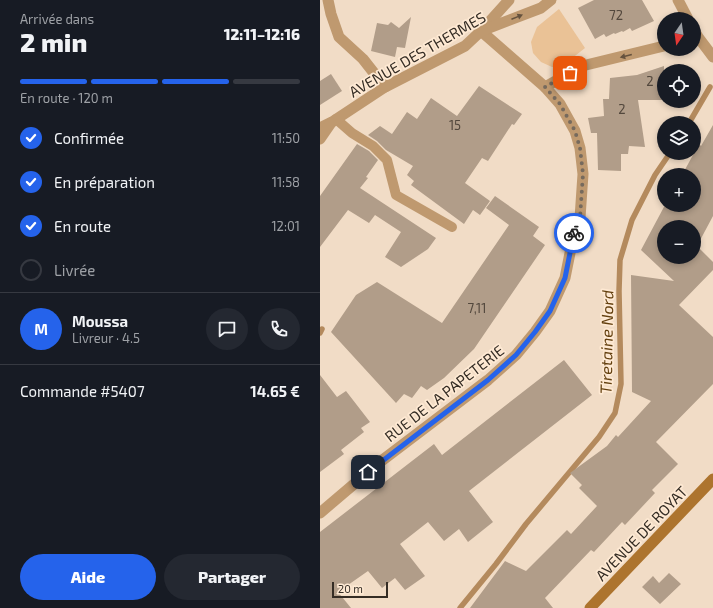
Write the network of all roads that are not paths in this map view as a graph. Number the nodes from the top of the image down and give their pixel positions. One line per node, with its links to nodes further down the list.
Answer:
1 (328, 0): 10 (street)
2 (509, 0): 6 (street)
3 (551, 0): 6 (street, AVENUE DES THERMES, one-way to 3)
4 (678, 0): 5 (street)
5 (684, 12)
6 (481, 31): 10 (street, AVENUE DES THERMES); 11 (street, RUE DE LA PAPETERIE)
7 (701, 42): 9 (street)
8 (657, 48): 11 (street, one-way to 11)
9 (713, 57)
10 (386, 87): 12 (street, AVENUE DES THERMES)
11 (545, 87): 17 (street, RUE DE LA PAPETERIE)
12 (334, 121): 13 (street, AVENUE DES THERMES); 14 (street); 15 (lane)
13 (320, 128)
14 (320, 139)
15 (452, 228)
16 (713, 480): 18 (main road, AVENUE DE ROYAT)
17 (320, 513)
18 (590, 608)

